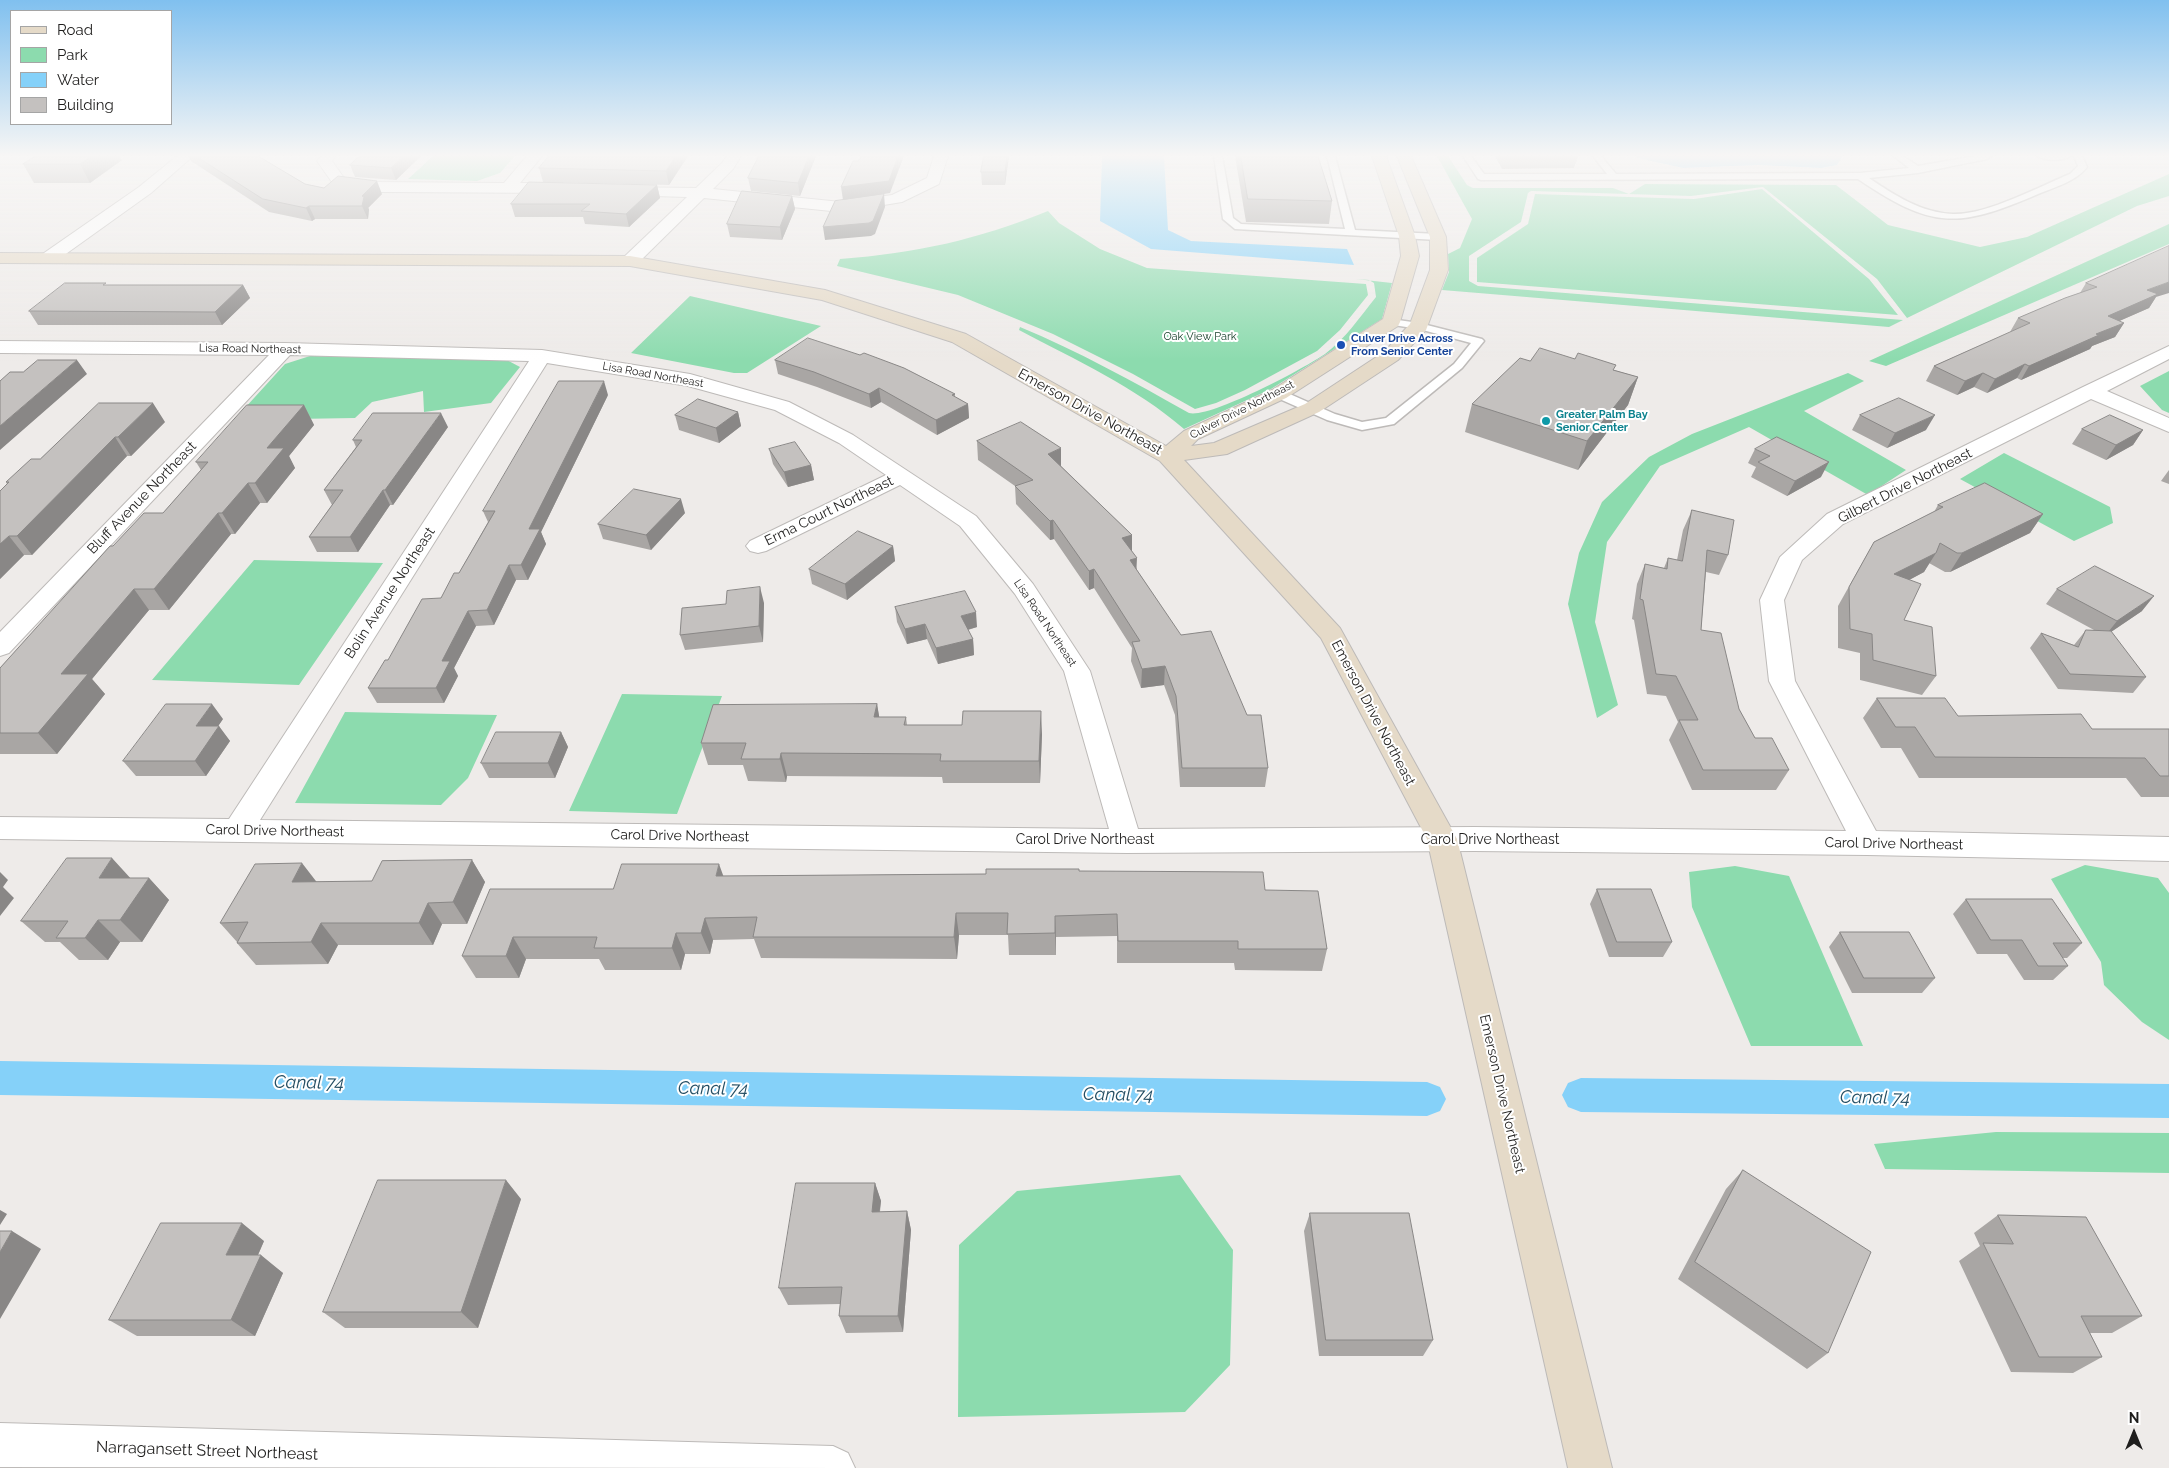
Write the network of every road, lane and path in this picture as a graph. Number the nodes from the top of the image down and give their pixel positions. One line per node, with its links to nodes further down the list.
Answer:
1 (97, 225): 11 (street)
2 (669, 225): 12 (street)
3 (1235, 225): 7 (lane)
4 (1349, 225): 7 (lane)
5 (1403, 225): 8 (street)
6 (1433, 225): 9 (street, Culver Drive Northeast)
7 (1351, 233): 8 (lane)
8 (1407, 236): 9 (lane); 13 (street)
9 (1438, 237): 14 (street, Culver Drive Northeast)
10 (0, 258): 11 (street, Emerson Drive Northeast)
11 (50, 258): 12 (street, Emerson Drive Northeast)
12 (630, 261): 25 (street, Emerson Drive Northeast)
13 (1391, 322): 14 (lane); 22 (street, Culver Drive Northeast)
14 (1419, 326): 23 (street, Culver Drive Northeast); 23 (lane)
15 (0, 347): 16 (street, Lisa Road Northeast)
16 (25, 347): 17 (street, Lisa Road Northeast); 20 (street)
17 (285, 349): 19 (street, Lisa Road Northeast); 28 (street, Bluff Avenue Northeast)
18 (2169, 352): 21 (street, Gilbert Drive Northeast)
19 (542, 356): 26 (street, Lisa Road Northeast); 30 (street, Bolin Avenue Northeast)
20 (0, 366)
21 (2090, 391): 24 (street); 33 (street, Gilbert Drive Northeast)
22 (1279, 394): 23 (lane); 25 (street, Culver Drive Northeast)
23 (1312, 408): 25 (street, Culver Drive Northeast)
24 (2169, 426)
25 (1168, 456): 31 (street, Emerson Drive Northeast)
26 (900, 476): 27 (street, Erma Court Northeast); 32 (street, Lisa Road Northeast)
27 (758, 546)
28 (0, 647)
29 (0, 828): 30 (street, Carol Drive Northeast)
30 (237, 830): 32 (street, Carol Drive Northeast)
31 (1442, 840): 32 (street, Carol Drive Northeast); 33 (street, Carol Drive Northeast); 37 (street, Emerson Drive Northeast)
32 (1127, 841)
33 (1867, 843): 34 (street, Carol Drive Northeast)
34 (2169, 849)
35 (0, 1445): 36 (street, Narragansett Street Northeast)
36 (833, 1468)
37 (1590, 1468)

